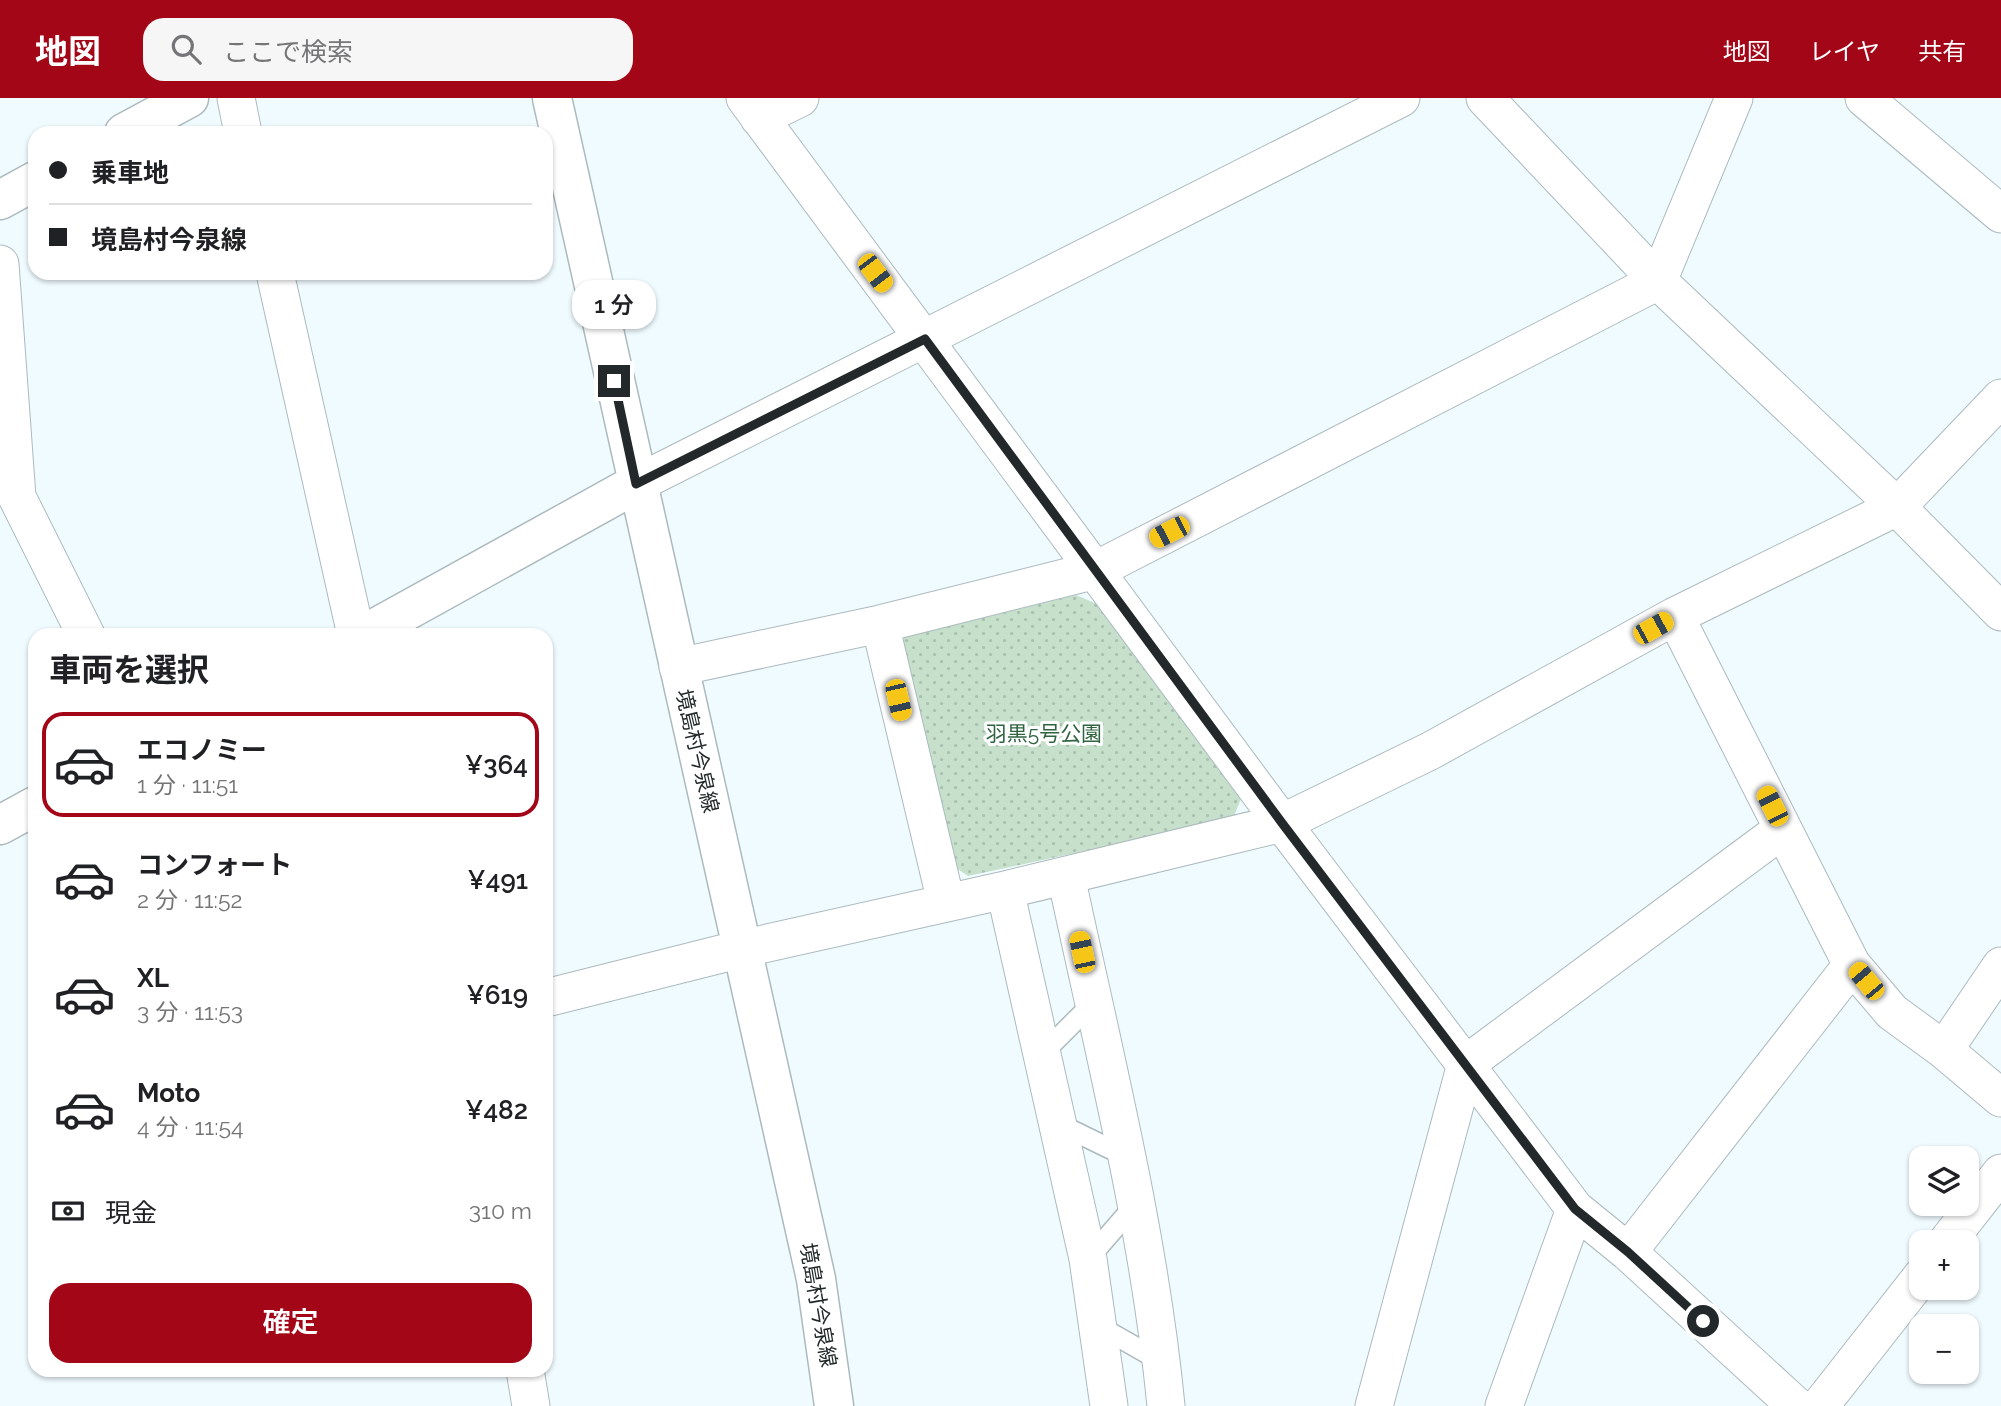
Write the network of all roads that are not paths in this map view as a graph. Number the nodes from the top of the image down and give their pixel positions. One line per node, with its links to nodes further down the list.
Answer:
1 (189, 98): 10 (main road)
2 (236, 98): 11 (street)
3 (552, 98): 21 (main road, 境島村今泉線)
4 (800, 98): 9 (street)
5 (1401, 98): 18 (street)
6 (1485, 98): 17 (street)
7 (1734, 98): 17 (street)
8 (1864, 98): 14 (street)
9 (752, 108): 18 (street)
10 (137, 126)
11 (242, 126)
12 (28, 185): 13 (main road)
13 (0, 200)
14 (2001, 214)
15 (0, 264): 20 (street)
16 (277, 280): 28 (street)
17 (1658, 281): 22 (street); 23 (street)
18 (925, 339): 21 (street); 23 (street)
19 (2001, 398): 22 (street)
20 (8, 467): 27 (street)
21 (636, 484): 29 (main road); 30 (main road, 境島村今泉線)
22 (1897, 507): 24 (street); 25 (street)
23 (1096, 570): 26 (street); 32 (street)
24 (2001, 612)
25 (1675, 616): 32 (street); 34 (street)
26 (880, 624): 30 (street); 37 (street)
27 (83, 628)
28 (354, 628)
29 (376, 628)
30 (678, 667): 38 (main road, 境島村今泉線)
31 (28, 810): 33 (main road)
32 (1282, 823): 35 (street); 45 (street)
33 (0, 825)
34 (1783, 829): 39 (street); 45 (street)
35 (1066, 876): 36 (street); 42 (street)
36 (1005, 890): 37 (street); 44 (street)
37 (946, 902): 38 (street)
38 (741, 949): 41 (street); 60 (main road, 境島村今泉線)
39 (1852, 965): 43 (street); 53 (street)
40 (2001, 966): 43 (street)
41 (553, 996)
42 (1093, 1003): 44 (lane); 48 (street)
43 (1944, 1050): 46 (street)
44 (1042, 1055): 47 (street)
45 (1466, 1064): 51 (street); 63 (street)
46 (2001, 1098)
47 (1057, 1123): 48 (lane); 54 (street)
48 (1125, 1156): 50 (street)
49 (2001, 1173): 52 (street)
50 (1134, 1206): 54 (lane); 57 (street)
51 (1575, 1209): 53 (street); 64 (street)
52 (1956, 1230)
53 (1628, 1252): 65 (street)
54 (1088, 1259): 56 (street)
55 (1909, 1293): 66 (street)
56 (1097, 1325): 57 (lane); 61 (street)
57 (1161, 1362): 62 (street)
58 (526, 1377): 59 (street)
59 (531, 1406)
60 (834, 1406)
61 (1109, 1406)
62 (1166, 1406)
63 (1374, 1406)
64 (1504, 1406)
65 (1796, 1406)
66 (1821, 1406)

